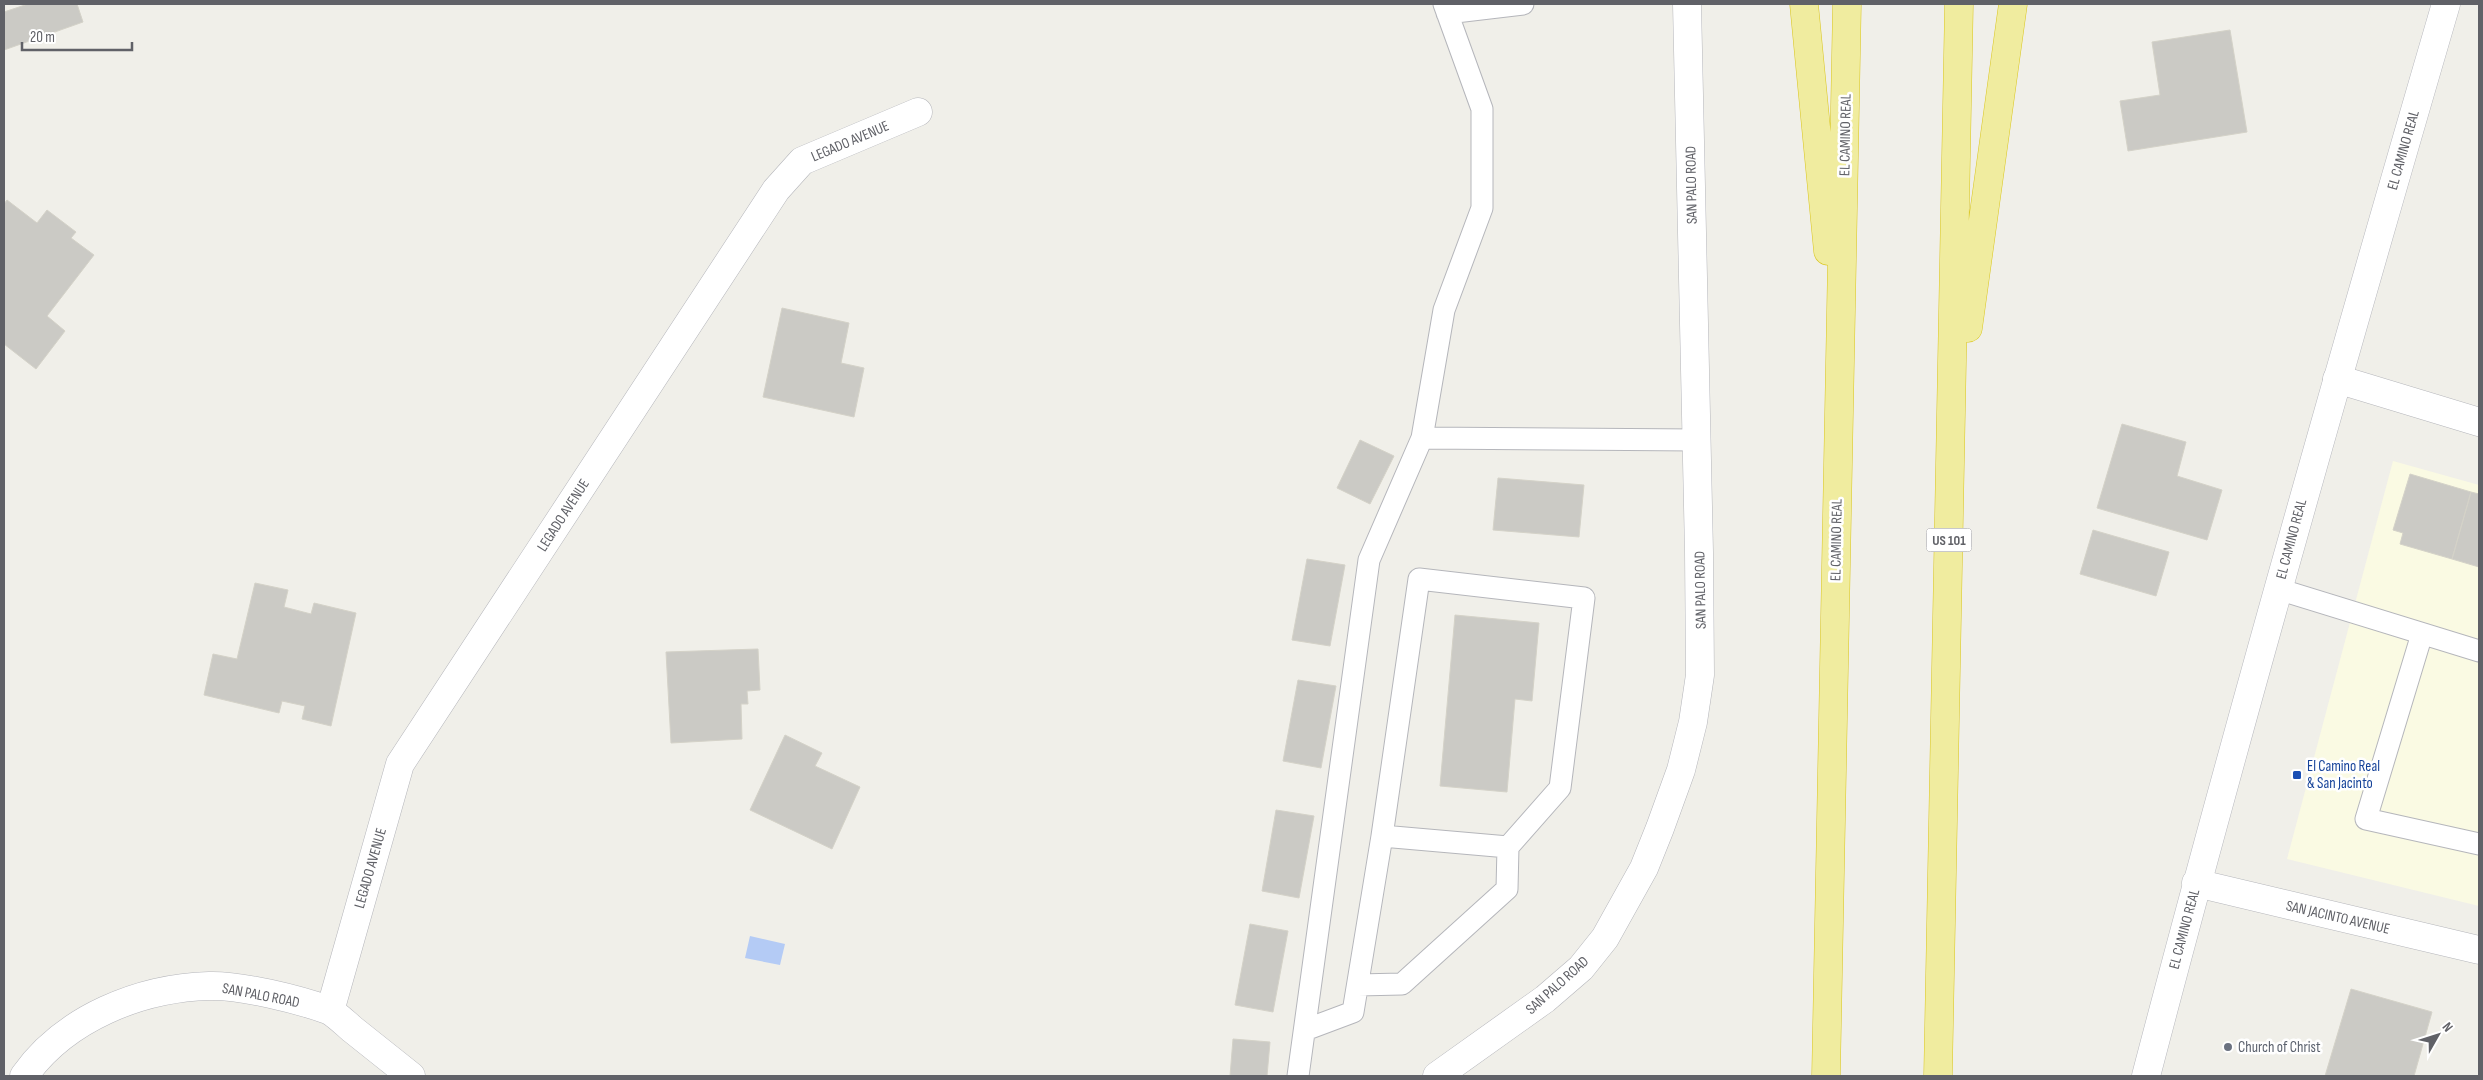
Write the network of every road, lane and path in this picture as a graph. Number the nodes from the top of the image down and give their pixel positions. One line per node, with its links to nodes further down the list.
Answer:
1 (1523, 4): 8 (lane)
2 (1687, 4): 14 (street, SAN PALO ROAD)
3 (1804, 4): 11 (highway)
4 (1848, 4): 11 (highway, EL CAMINO REAL)
5 (1959, 4): 15 (highway, US 101)
6 (2013, 4): 15 (highway)
7 (2446, 4): 10 (street, EL CAMINO REAL)
8 (1445, 8): 13 (lane)
9 (918, 112): 25 (street, LEGADO AVENUE)
10 (2337, 379): 12 (street); 16 (street, EL CAMINO REAL)
11 (1840, 381): 31 (highway, EL CAMINO REAL)
12 (2479, 422)
13 (1422, 438): 14 (lane); 26 (lane)
14 (1697, 440): 30 (street, SAN PALO ROAD)
15 (1950, 451): 32 (highway, US 101)
16 (2278, 589): 17 (lane); 22 (street, EL CAMINO REAL)
17 (2422, 634): 18 (lane); 20 (lane)
18 (2479, 651)
19 (1382, 836): 21 (lane); 21 (lane); 24 (lane)
20 (2479, 844)
21 (1508, 848): 24 (lane)
22 (2196, 883): 23 (street, SAN JACINTO AVENUE); 33 (street, EL CAMINO REAL)
23 (2479, 950)
24 (1358, 985): 26 (lane)
25 (330, 1011): 27 (street, SAN PALO ROAD); 28 (street, SAN PALO ROAD)
26 (1305, 1030): 29 (lane)
27 (24, 1076)
28 (411, 1076)
29 (1298, 1076)
30 (1437, 1076)
31 (1826, 1076)
32 (1938, 1076)
33 (2146, 1076)

